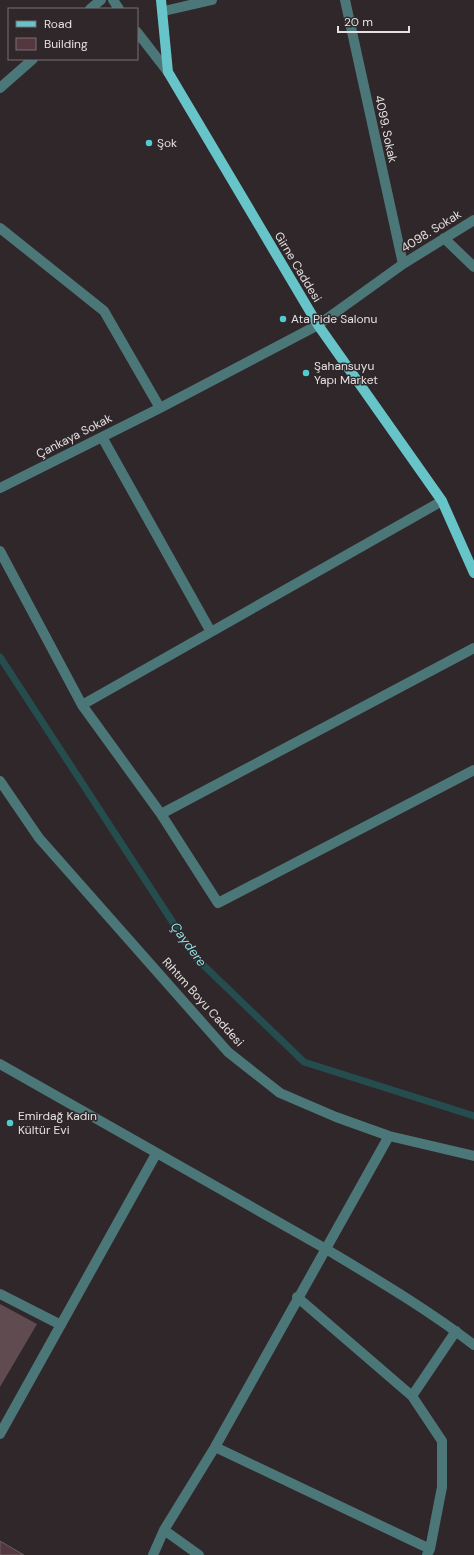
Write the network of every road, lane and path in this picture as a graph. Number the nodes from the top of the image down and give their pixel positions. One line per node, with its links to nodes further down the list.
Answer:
1 (100, 0): 6 (street)
2 (112, 0): 7 (street)
3 (161, 0): 8 (main road)
4 (212, 0): 8 (street)
5 (345, 0): 16 (street, 4099. Sokak)
6 (91, 8)
7 (118, 8)
8 (164, 11): 11 (main road)
9 (138, 33): 11 (street)
10 (32, 60): 12 (street)
11 (168, 72): 18 (main road, Girne Caddesi)
12 (0, 88)
13 (474, 220): 15 (street, 4098. Sokak)
14 (0, 228): 19 (street)
15 (444, 238): 16 (street, 4098. Sokak); 17 (street)
16 (402, 264): 18 (street, 4098. Sokak)
17 (474, 267)
18 (318, 326): 19 (street, Çankaya Sokak); 22 (main road, Girne Caddesi)
19 (160, 408): 20 (street, Çankaya Sokak)
20 (102, 437): 21 (street, Çankaya Sokak); 25 (street)
21 (0, 488)
22 (442, 501): 24 (main road, Girne Caddesi); 25 (street)
23 (0, 551): 27 (street)
24 (474, 573)
25 (211, 632): 27 (street)
26 (474, 648): 30 (street)
27 (82, 705): 30 (street)
28 (474, 770): 30 (street)
29 (0, 781): 32 (street, Rıhtım Boyu Caddesi)
30 (161, 814)
31 (0, 1064): 33 (street)
32 (389, 1136): 34 (street, Rıhtım Boyu Caddesi); 35 (street)
33 (156, 1154): 35 (street); 38 (street)
34 (474, 1156)
35 (326, 1248): 37 (street); 39 (street)
36 (0, 1294): 38 (street)
37 (297, 1297): 41 (street); 43 (street)
38 (61, 1325): 42 (street)
39 (456, 1331): 40 (street); 41 (street)
40 (474, 1345)
41 (412, 1396): 45 (street)
42 (0, 1434)
43 (215, 1446): 44 (street); 45 (street)
44 (164, 1530): 46 (street); 47 (street)
45 (429, 1552)
46 (153, 1555)
47 (199, 1555)

